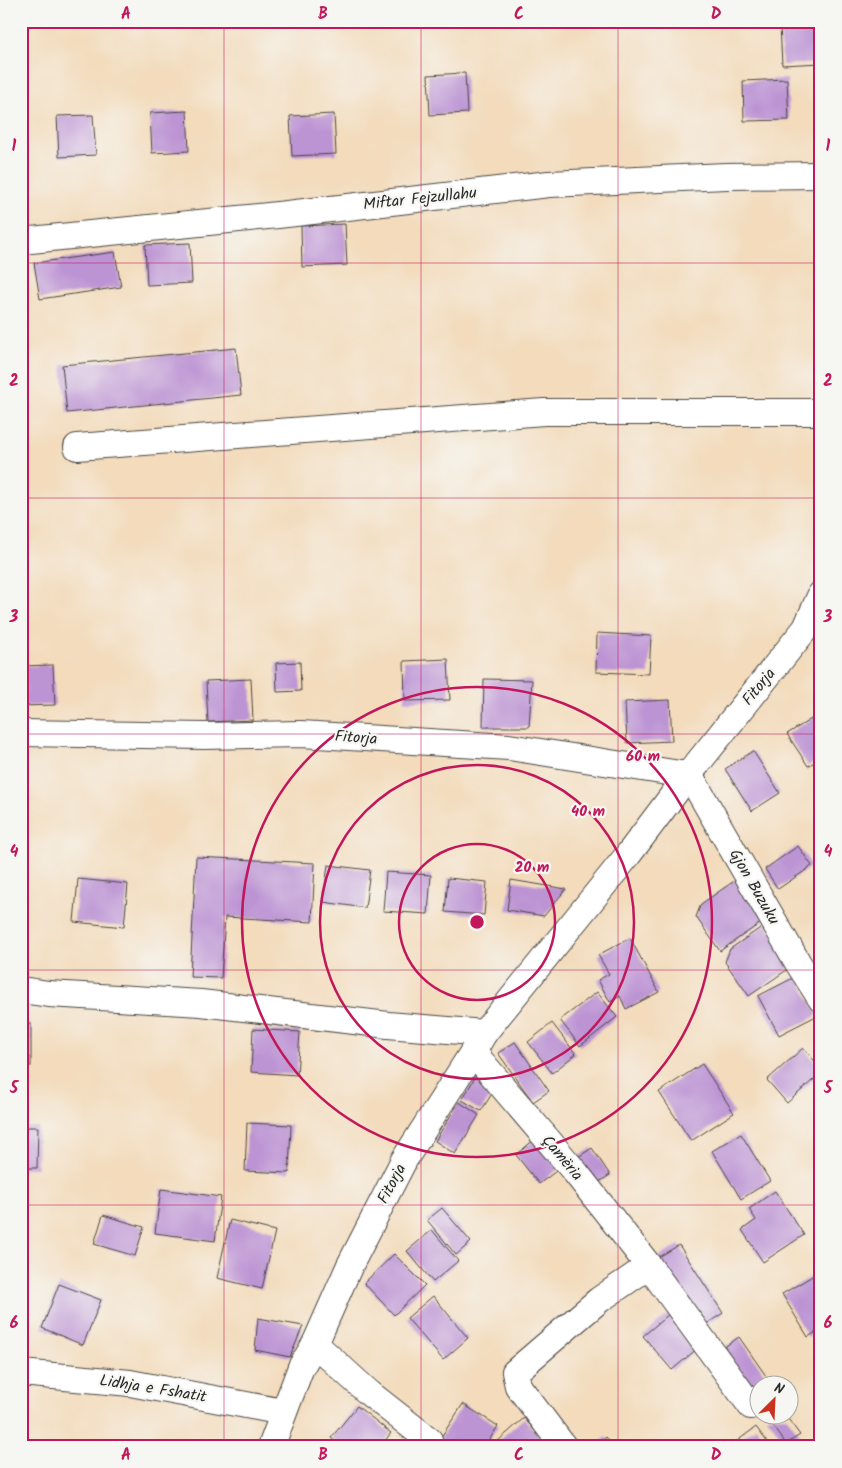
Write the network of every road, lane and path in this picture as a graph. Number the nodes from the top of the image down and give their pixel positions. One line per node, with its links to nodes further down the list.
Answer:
1 (821, 175): 2 (street, Miftar Fejzullahu)
2 (21, 241)
3 (821, 412): 4 (street)
4 (76, 447)
5 (821, 594): 7 (street, Fitorja)
6 (21, 733): 7 (street, Fitorja)
7 (689, 774): 9 (street, Gjon Buzuku); 10 (street, Fitorja)
8 (21, 990): 10 (street)
9 (821, 999)
10 (478, 1042): 11 (street, Çamëria); 12 (street, Fitorja)
11 (650, 1266): 14 (street, Çamëria); 18 (street)
12 (315, 1344): 15 (street, Fitorja); 16 (street)
13 (21, 1373): 15 (street, Lidhja e Fshatit)
14 (750, 1405)
15 (283, 1412): 17 (street, Fitorja)
16 (429, 1440)
17 (271, 1447)
18 (564, 1447)

